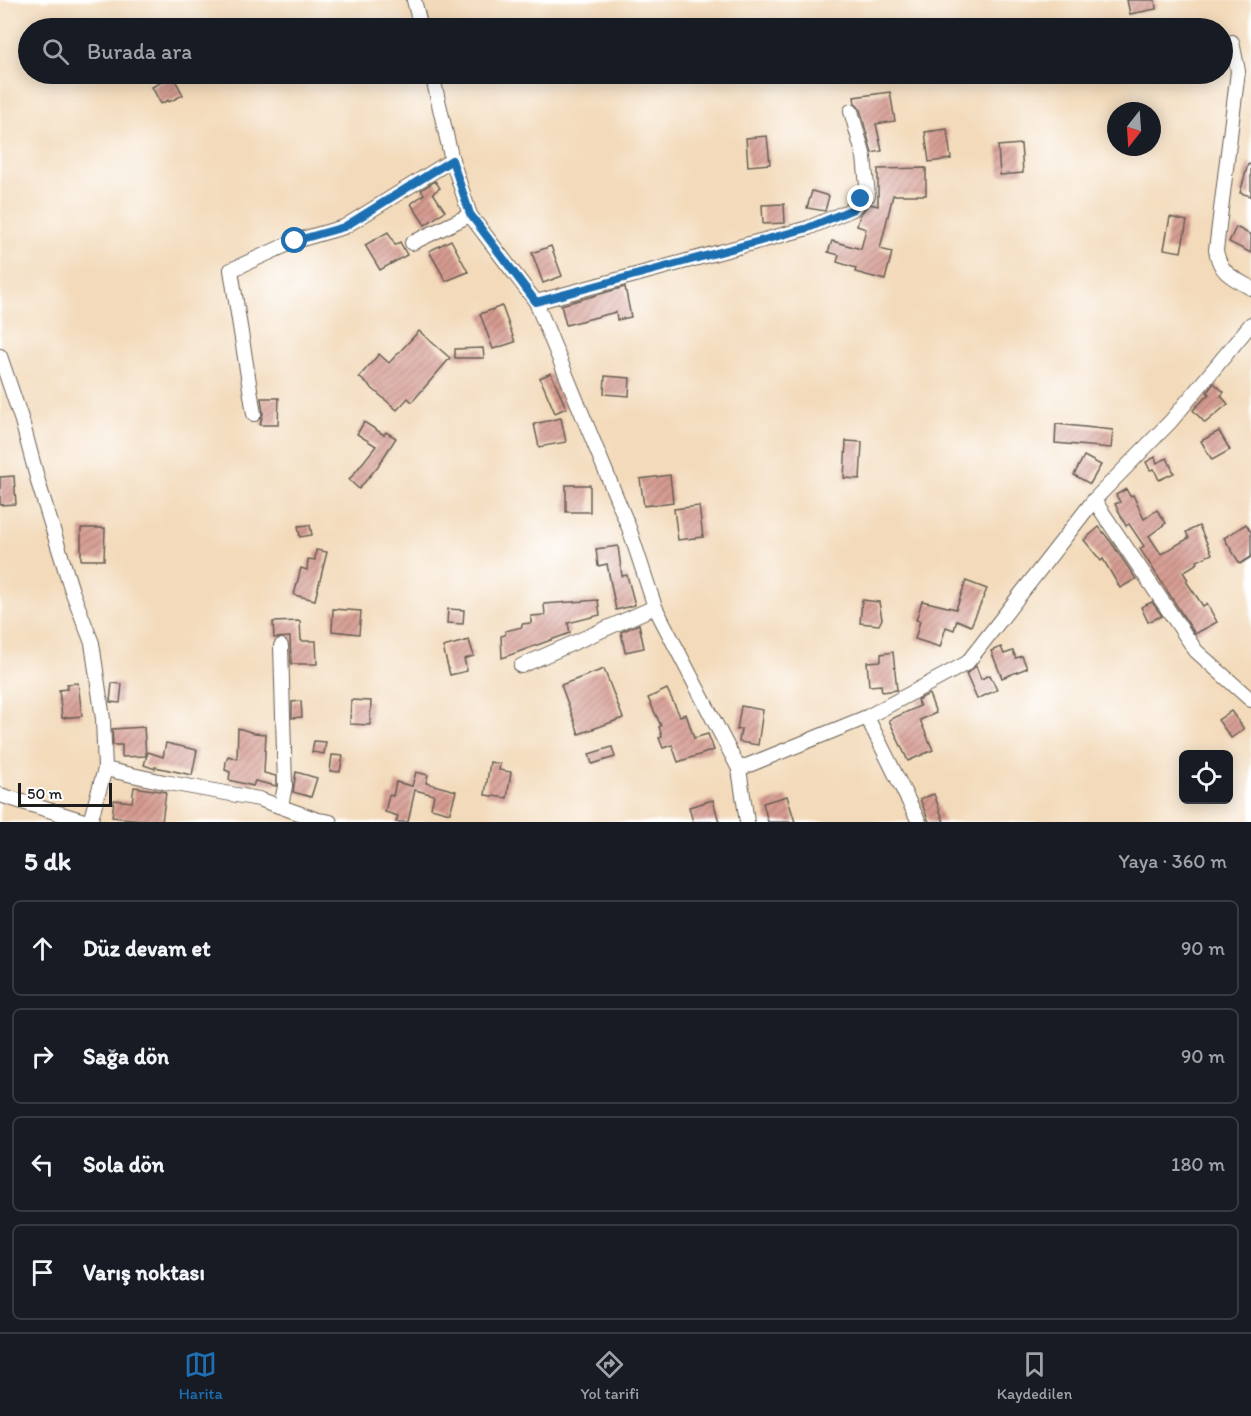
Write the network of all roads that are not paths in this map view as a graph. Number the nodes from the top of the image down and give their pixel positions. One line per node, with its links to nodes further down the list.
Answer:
1 (414, 0): 2 (street)
2 (418, 18)
3 (1233, 47): 9 (street)
4 (434, 84): 6 (street)
5 (851, 111): 10 (street)
6 (452, 160): 7 (street); 13 (street)
7 (470, 214): 8 (street); 10 (street)
8 (412, 243)
9 (1251, 288)
10 (536, 302): 15 (street)
11 (1251, 324): 14 (street)
12 (0, 356): 20 (street)
13 (254, 414)
14 (1094, 500): 18 (street); 19 (street)
15 (655, 607): 17 (street); 21 (street)
16 (280, 646): 23 (street)
17 (521, 666)
18 (1251, 700)
19 (867, 717): 21 (street); 27 (street)
20 (105, 769): 23 (street); 24 (street)
21 (739, 769): 26 (street)
22 (0, 795): 24 (street)
23 (281, 806): 25 (street)
24 (88, 822)
25 (330, 822)
26 (747, 822)
27 (919, 822)

